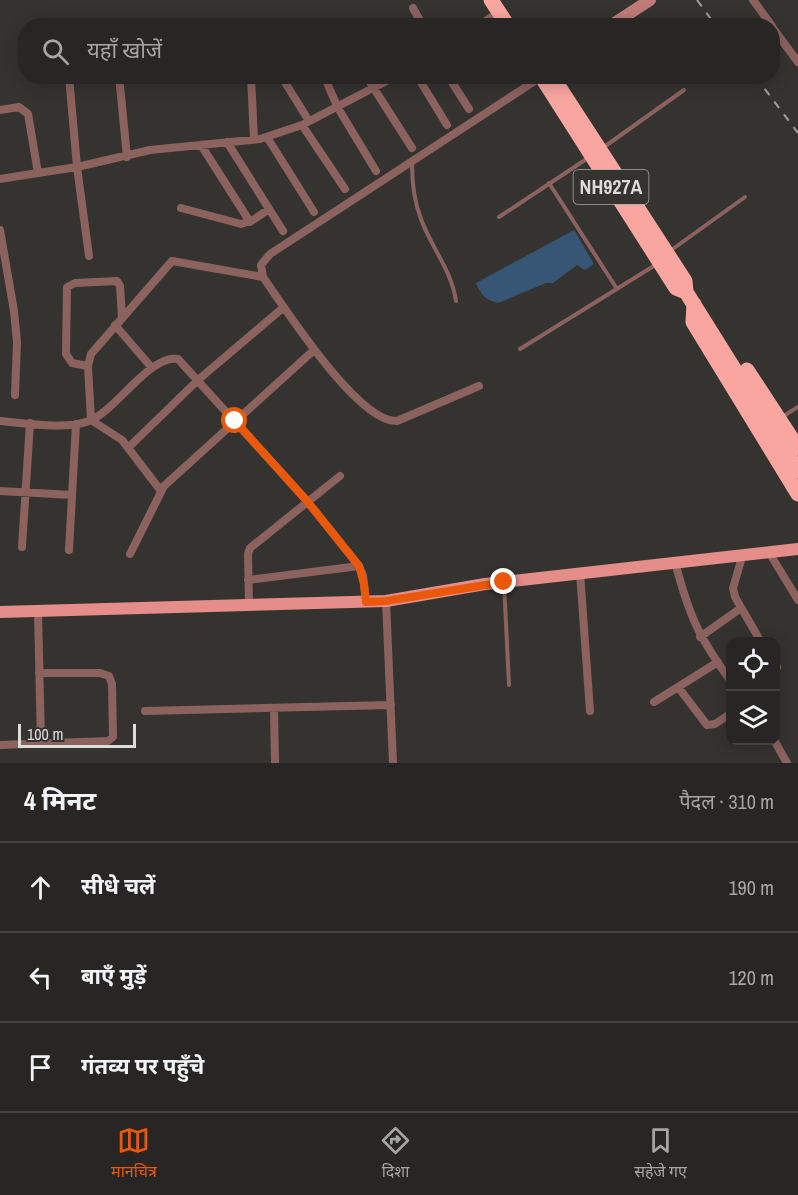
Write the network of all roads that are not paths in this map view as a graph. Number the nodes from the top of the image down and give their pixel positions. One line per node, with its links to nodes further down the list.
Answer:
1 (650, 0): 9 (main road)
2 (753, 0): 10 (street)
3 (498, 4): 6 (street); 7 (highway); 8 (highway)
4 (413, 8): 5 (street)
5 (419, 18)
6 (485, 18)
7 (504, 18)
8 (511, 18)
9 (622, 18)
10 (766, 18)
11 (780, 37): 12 (street)
12 (798, 62)
13 (70, 84): 39 (street)
14 (120, 84): 37 (street)
15 (251, 84): 32 (street)
16 (285, 84): 29 (street)
17 (328, 84): 26 (street)
18 (371, 84): 24 (street)
19 (383, 84): 24 (street)
20 (422, 84): 30 (street)
21 (453, 84): 28 (street)
22 (533, 84): 38 (street)
23 (549, 84): 36 (highway, NH927A)
24 (374, 90): 26 (street); 35 (street)
25 (684, 90): 36 (lane)
26 (338, 108): 29 (street); 40 (street)
27 (0, 110): 41 (street)
28 (469, 110)
29 (305, 123): 31 (street); 44 (street)
30 (447, 125)
31 (267, 137): 32 (street); 48 (street)
32 (254, 139): 33 (street)
33 (227, 142): 34 (street); 47 (street)
34 (201, 145): 37 (street); 50 (street)
35 (412, 148)
36 (595, 153): 43 (lane); 54 (highway, NH927A)
37 (127, 157): 39 (street)
38 (412, 164): 55 (street); 59 (lane)
39 (77, 167): 41 (street); 53 (street)
40 (376, 171)
41 (38, 173): 42 (street)
42 (0, 179)
43 (549, 183): 49 (lane); 58 (lane)
44 (345, 189)
45 (745, 197): 54 (lane)
46 (181, 208): 50 (street)
47 (268, 210): 50 (street); 52 (street)
48 (314, 212)
49 (499, 217)
50 (250, 222)
51 (0, 230): 56 (street)
52 (283, 231)
53 (89, 256)
54 (663, 257): 58 (lane); 60 (highway, NH927A)
55 (263, 277): 61 (street); 62 (street)
56 (10, 287): 57 (street); 70 (street)
57 (0, 288)
58 (617, 289): 65 (lane)
59 (456, 301)
60 (693, 303): 72 (highway); 80 (highway, NH927A); 85 (highway)
61 (284, 307): 64 (street); 68 (street)
62 (122, 318): 63 (street); 66 (street)
63 (115, 325): 66 (street); 67 (street)
64 (314, 350): 69 (street); 75 (street)
65 (520, 350)
66 (88, 366): 73 (street)
67 (152, 368): 68 (street); 73 (street)
68 (198, 380): 75 (street); 79 (street)
69 (479, 386)
70 (15, 395)
71 (798, 407): 72 (lane)
72 (779, 419): 78 (highway)
73 (91, 420): 77 (street); 79 (street)
74 (0, 421): 76 (street)
75 (235, 421): 83 (street); 87 (street)
76 (30, 423): 77 (street); 84 (street)
77 (76, 424): 86 (street)
78 (796, 442)
79 (129, 447): 83 (street)
80 (798, 471)
81 (340, 476): 87 (street)
82 (0, 491): 84 (street)
83 (161, 491): 91 (street)
84 (26, 492): 86 (street); 88 (street)
85 (798, 494)
86 (72, 495): 90 (street)
87 (307, 501): 95 (street); 97 (street)
88 (22, 548)
89 (798, 549): 92 (main road)
90 (69, 550)
91 (130, 554)
92 (770, 554): 93 (main road); 100 (street)
93 (742, 557): 94 (main road); 103 (street)
94 (675, 562): 96 (main road); 106 (street)
95 (359, 566): 97 (street); 102 (street)
96 (580, 573): 98 (main road); 117 (street)
97 (248, 580): 99 (street)
98 (504, 582): 101 (main road); 111 (lane)
99 (249, 599): 102 (main road); 104 (main road)
100 (798, 600)
101 (386, 601): 102 (main road); 114 (street)
102 (366, 602)
103 (741, 608): 106 (street); 107 (street)
104 (38, 611): 105 (main road); 109 (street)
105 (0, 612)
106 (700, 637): 108 (street)
107 (758, 637)
108 (718, 662): 110 (street); 112 (street)
109 (39, 673): 119 (street); 119 (street)
110 (726, 674)
111 (509, 685)
112 (678, 687): 113 (street); 118 (street)
113 (654, 702)
114 (391, 705): 115 (street); 123 (street)
115 (274, 708): 116 (street); 122 (street)
116 (145, 711)
117 (590, 711)
118 (726, 717)
119 (41, 744): 120 (street)
120 (0, 745)
121 (776, 745): 124 (street)
122 (274, 763)
123 (393, 763)
124 (787, 763)

